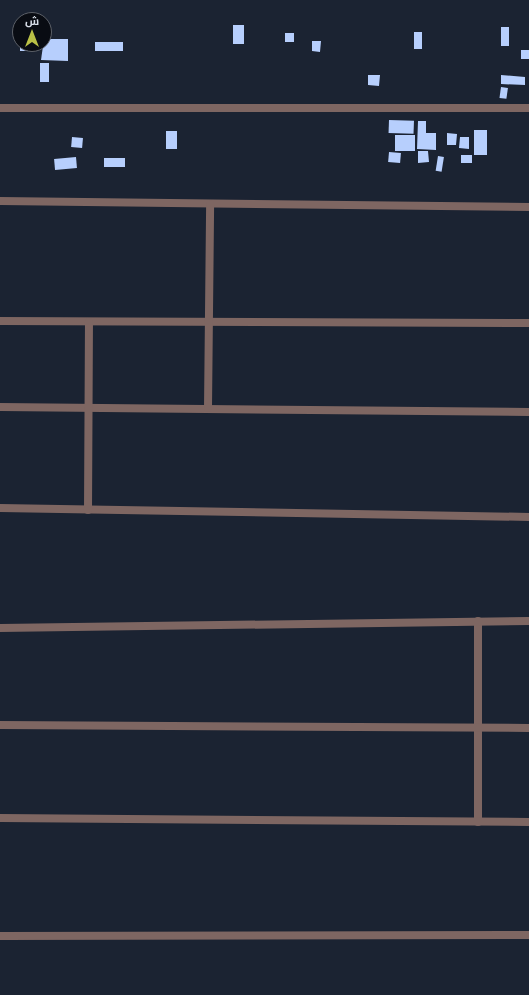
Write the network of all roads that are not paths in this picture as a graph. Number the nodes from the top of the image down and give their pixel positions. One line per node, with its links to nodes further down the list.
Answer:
1 (0, 108): 2 (street)
2 (529, 108)
3 (0, 201): 4 (street)
4 (210, 204): 5 (street); 8 (street)
5 (529, 207)
6 (0, 321): 7 (street)
7 (89, 322): 8 (street); 11 (street)
8 (209, 322): 9 (street); 12 (street)
9 (529, 323)
10 (0, 406): 11 (street)
11 (88, 407): 12 (street); 15 (street)
12 (208, 408): 13 (street)
13 (529, 412)
14 (0, 508): 15 (street)
15 (88, 510): 16 (street)
16 (529, 517)
17 (478, 621): 18 (street); 19 (street); 21 (street)
18 (529, 621)
19 (0, 628)
20 (0, 725): 21 (street)
21 (478, 728): 22 (street); 24 (street)
22 (529, 728)
23 (0, 818): 24 (street)
24 (478, 822): 25 (street)
25 (529, 822)
26 (529, 935): 27 (street)
27 (0, 936)

